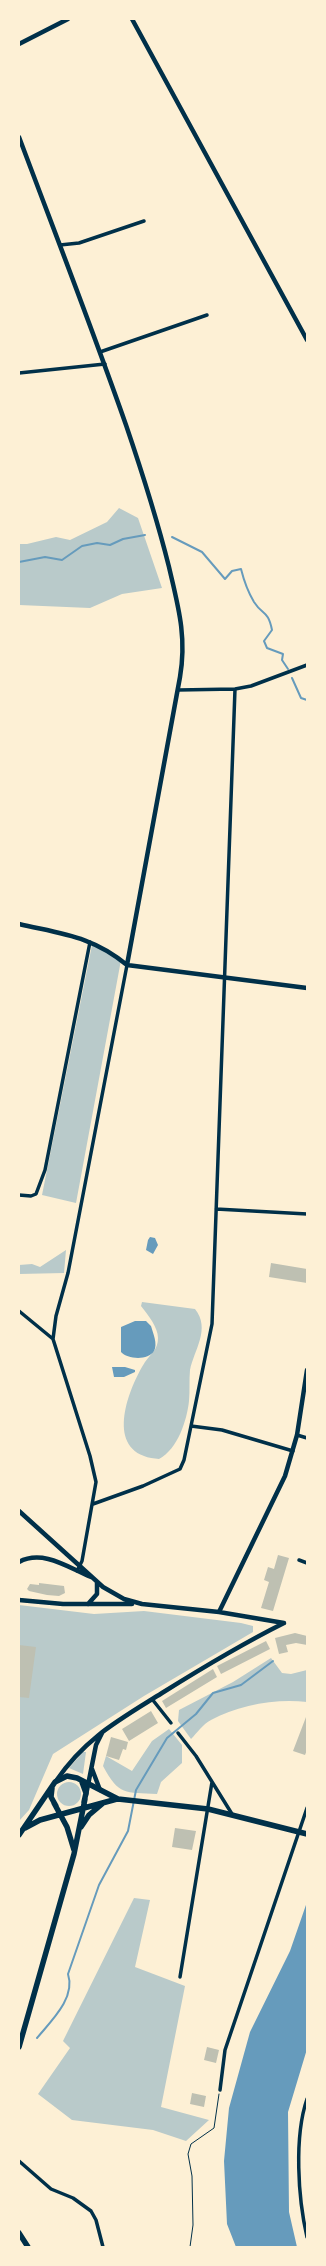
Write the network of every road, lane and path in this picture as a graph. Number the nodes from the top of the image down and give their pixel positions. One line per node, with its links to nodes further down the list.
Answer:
1 (68, 19): 3 (street)
2 (132, 19): 8 (street)
3 (19, 44)
4 (19, 137): 6 (street)
5 (144, 220): 6 (street)
6 (60, 245): 9 (street)
7 (207, 315): 9 (street)
8 (307, 340)
9 (100, 352): 10 (street)
10 (104, 364): 11 (street); 14 (street)
11 (19, 373)
12 (307, 665): 13 (street)
13 (235, 689): 14 (street); 18 (street)
14 (178, 690): 17 (street)
15 (19, 924): 16 (street)
16 (90, 941): 17 (street); 20 (street)
17 (127, 965): 18 (street); 24 (street)
18 (225, 978): 19 (street); 21 (street)
19 (307, 988)
20 (19, 1195)
21 (216, 1209): 22 (street); 26 (street)
22 (307, 1214)
23 (19, 1311): 24 (street)
24 (53, 1339): 30 (street)
25 (307, 1370): 27 (street)
26 (191, 1426): 29 (street); 30 (street)
27 (297, 1436): 28 (street); 29 (street)
28 (307, 1438)
29 (293, 1451): 41 (street)
30 (93, 1504): 35 (street)
31 (19, 1511): 35 (street)
32 (299, 1560): 34 (street)
33 (19, 1562): 36 (street)
34 (307, 1563)
35 (81, 1566): 36 (street); 37 (street)
36 (77, 1571): 37 (street)
37 (94, 1578): 39 (street); 40 (street)
38 (19, 1600): 39 (street)
39 (88, 1604): 40 (street)
40 (142, 1604): 41 (street)
41 (219, 1612): 42 (street)
42 (152, 1699): 43 (street); 44 (street)
43 (171, 1723)
44 (102, 1731): 46 (street); 49 (street)
45 (178, 1733): 48 (street)
46 (92, 1768): 50 (street); 51 (street)
47 (78, 1779): 49 (main road); 50 (main road); 52 (main road)
48 (212, 1782): 58 (street); 61 (street)
49 (54, 1784): 55 (main road); 62 (main road)
50 (88, 1785): 51 (main road); 52 (street)
51 (100, 1791): 53 (main road)
52 (86, 1797): 56 (main road); 59 (main road)
53 (120, 1799): 54 (main road); 58 (main road)
54 (107, 1801): 56 (main road); 64 (main road)
55 (54, 1803): 59 (main road); 60 (main road)
56 (84, 1807): 59 (main road); 64 (main road)
57 (307, 1808): 63 (street)
58 (208, 1809): 61 (main road); 66 (street)
59 (74, 1810): 60 (main road)
60 (60, 1814): 62 (main road); 65 (main road)
61 (232, 1814): 63 (main road)
62 (20, 1833)
63 (304, 1833): 70 (street)
64 (78, 1835): 65 (main road)
65 (74, 1854): 67 (main road)
66 (180, 1977)
67 (27, 2020): 68 (main road); 69 (main road)
68 (19, 2036)
69 (19, 2047)
70 (220, 2090): 79 (path)
71 (307, 2099): 73 (street)
72 (19, 2160): 78 (street)
73 (300, 2210): 74 (street); 76 (street)
74 (307, 2210)
75 (19, 2232): 77 (main road)
76 (307, 2237)
77 (28, 2247)
78 (103, 2247)
79 (190, 2247)

